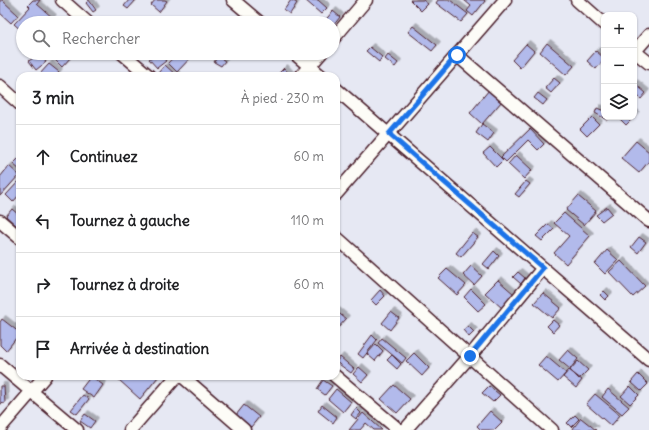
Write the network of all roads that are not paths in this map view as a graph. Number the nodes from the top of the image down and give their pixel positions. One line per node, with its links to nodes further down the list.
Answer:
1 (62, 0): 6 (street)
2 (233, 0): 7 (street)
3 (366, 0): 9 (street)
4 (506, 0): 13 (street)
5 (577, 0): 8 (street)
6 (80, 16)
7 (252, 16)
8 (601, 21)
9 (340, 30)
10 (649, 35): 11 (street)
11 (637, 48)
12 (637, 54): 17 (street)
13 (457, 55): 25 (street); 28 (street)
14 (130, 60): 19 (street)
15 (302, 60): 18 (street)
16 (315, 60): 18 (street)
17 (649, 64)
18 (309, 66): 20 (street); 21 (street)
19 (144, 72)
20 (304, 72)
21 (316, 72)
22 (0, 86): 24 (street)
23 (340, 92): 25 (street)
24 (16, 100)
25 (389, 134): 26 (street); 31 (street)
26 (340, 189)
27 (0, 221): 29 (street)
28 (649, 221)
29 (16, 235)
30 (340, 241): 32 (street)
31 (543, 268): 32 (street); 33 (street)
32 (470, 356): 47 (street); 48 (street)
33 (649, 359)
34 (0, 366): 35 (street)
35 (16, 379)
36 (17, 380): 41 (street)
37 (42, 380): 41 (street)
38 (174, 380): 44 (street)
39 (187, 380): 45 (street)
40 (340, 380): 46 (street)
41 (31, 392): 42 (street); 43 (street)
42 (0, 428)
43 (76, 430)
44 (130, 430)
45 (244, 430)
46 (399, 430)
47 (405, 430)
48 (552, 430)

